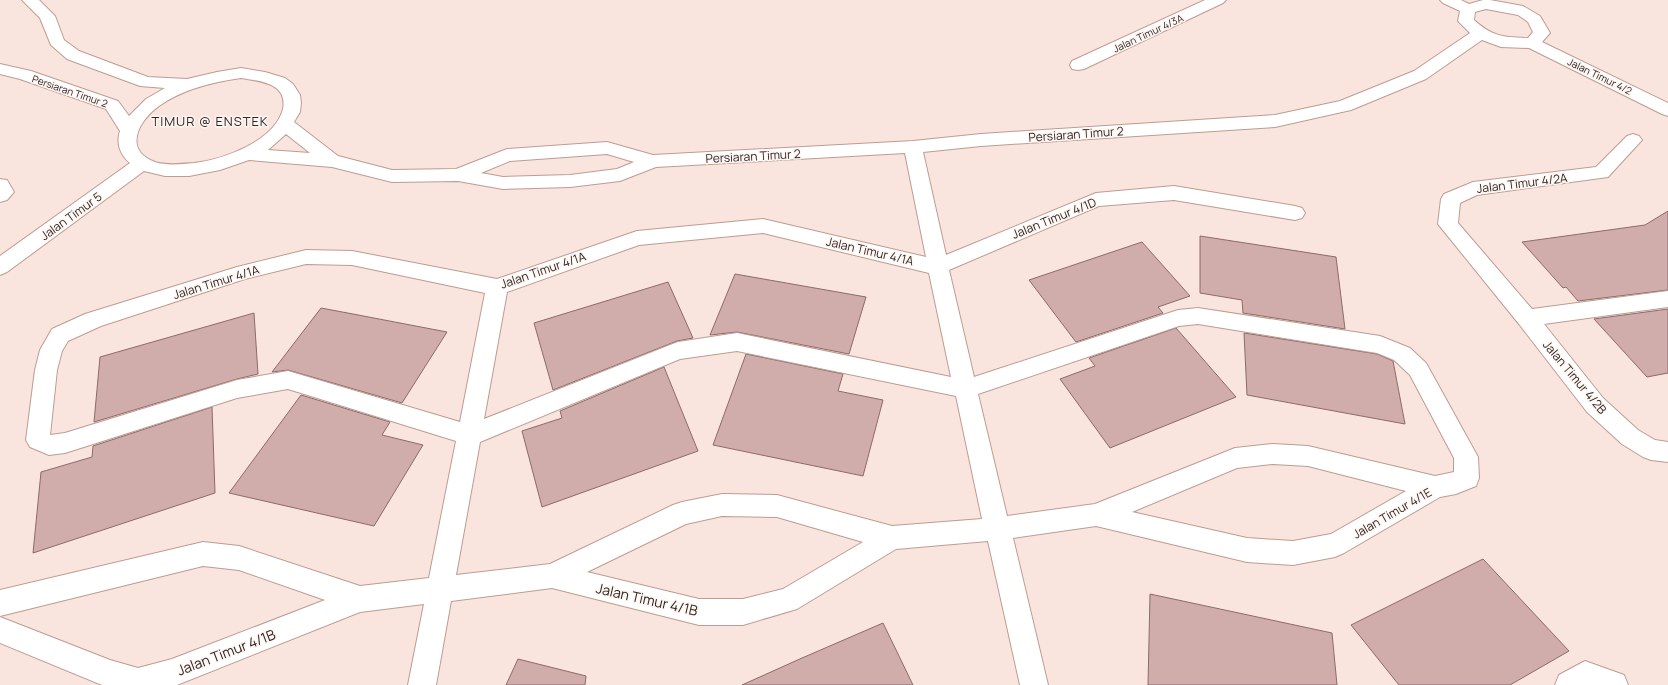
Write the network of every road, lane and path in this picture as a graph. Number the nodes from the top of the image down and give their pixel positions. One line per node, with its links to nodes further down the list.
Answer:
1 (30, 0): 9 (street, Persiaran Timur 2)
2 (1218, 0): 7 (street, Jalan Timur 4/3A)
3 (1448, 0): 4 (street)
4 (1468, 9): 5 (street); 6 (street)
5 (1480, 34): 6 (street); 14 (street, Persiaran Timur 2)
6 (1532, 42): 10 (street, Jalan Timur 4/2)
7 (1078, 65)
8 (0, 69): 12 (street, Persiaran Timur 2)
9 (188, 84): 11 (street, Persiaran Timur 2); 12 (street, Persiaran Timur 2)
10 (1668, 110)
11 (285, 124): 15 (street, Persiaran Timur 2); 16 (street, Persiaran Timur 2)
12 (129, 130): 18 (street)
13 (1633, 140): 27 (street, Jalan Timur 4/2A)
14 (913, 147): 17 (street, Persiaran Timur 2); 24 (street)
15 (246, 154): 16 (street, Persiaran Timur 2); 18 (street, Persiaran Timur 2)
16 (332, 161): 19 (street, Persiaran Timur 2)
17 (653, 161): 19 (street, Persiaran Timur 2); 19 (street, Persiaran Timur 2)
18 (142, 164): 23 (street, Jalan Timur 5)
19 (458, 175)
20 (0, 185): 21 (street)
21 (0, 195)
22 (1295, 213): 24 (street, Jalan Timur 4/1D)
23 (0, 267)
24 (937, 267): 25 (street, Jalan Timur 4/1A); 28 (street)
25 (497, 287): 29 (street); 29 (street, Jalan Timur 4/1A)
26 (1668, 299): 27 (street)
27 (1527, 318): 30 (street, Jalan Timur 4/2B)
28 (966, 389): 29 (street); 31 (street); 33 (street)
29 (470, 435): 36 (street)
30 (1668, 452)
31 (1435, 487): 32 (street, Jalan Timur 4/1E); 32 (street, Jalan Timur 4/1E)
32 (1096, 515): 33 (street, Jalan Timur 4/1E)
33 (997, 529): 34 (street, Jalan Timur 4/1B); 41 (street)
34 (892, 538): 35 (street, Jalan Timur 4/1B); 35 (street, Jalan Timur 4/1B)
35 (552, 576): 36 (street, Jalan Timur 4/1B)
36 (439, 591): 37 (street, Jalan Timur 4/1B); 40 (street)
37 (360, 600): 38 (street, Jalan Timur 4/1B); 39 (street, Jalan Timur 4/1B)
38 (0, 603)
39 (0, 630)
40 (422, 685)
41 (1035, 685)
42 (1570, 685): 43 (street)
43 (1614, 685)

